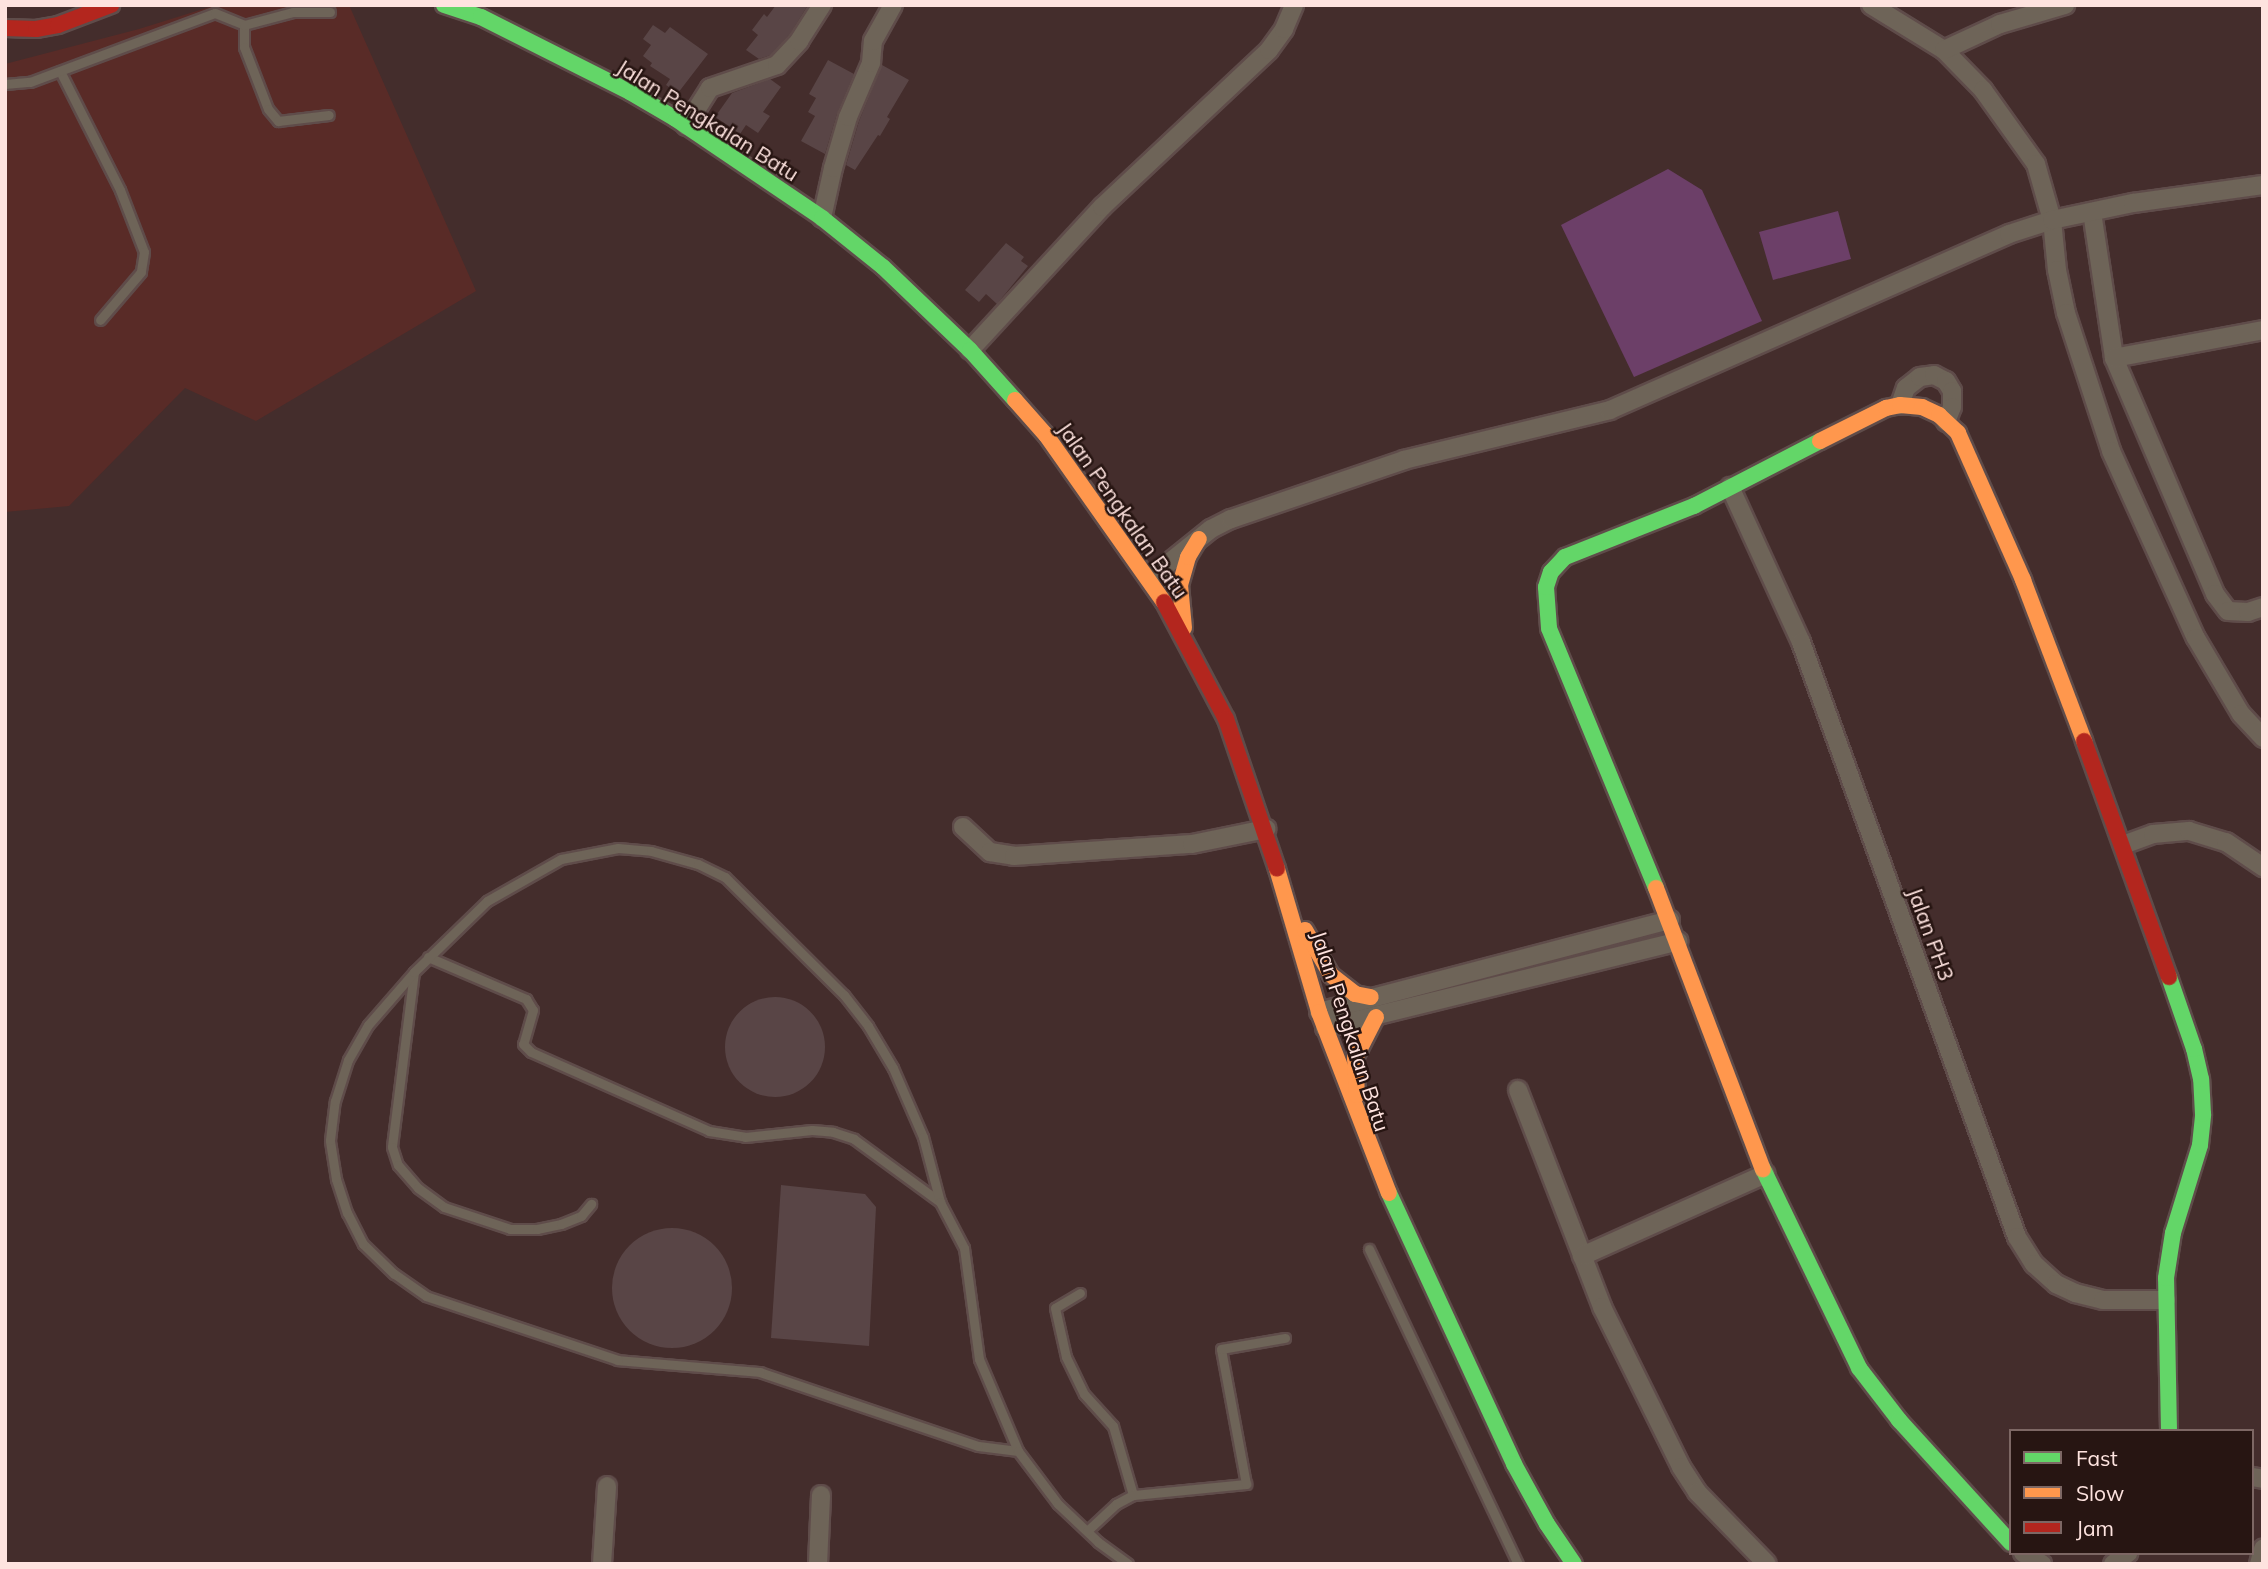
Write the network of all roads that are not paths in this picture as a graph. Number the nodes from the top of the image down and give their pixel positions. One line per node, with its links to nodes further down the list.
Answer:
1 (111, 5): 11 (street)
2 (444, 5): 9 (street, Jalan Pengkalan Batu)
3 (822, 5): 16 (street)
4 (893, 5): 19 (street)
5 (1294, 5): 23 (street)
6 (1871, 5): 12 (street)
7 (2065, 5): 12 (street)
8 (330, 12): 10 (lane)
9 (489, 15): 16 (street, Jalan Pengkalan Batu)
10 (244, 25): 13 (lane); 15 (lane)
11 (5, 28)
12 (1944, 50): 20 (street)
13 (60, 71): 14 (lane); 21 (lane)
14 (5, 84)
15 (329, 115)
16 (686, 126): 19 (street, Jalan Pengkalan Batu)
17 (2263, 185): 18 (street)
18 (2092, 212): 20 (street); 24 (street)
19 (822, 218): 23 (street, Jalan Pengkalan Batu)
20 (2052, 220): 28 (street); 32 (street)
21 (100, 320)
22 (2263, 330): 24 (street)
23 (970, 350): 29 (street, Jalan Pengkalan Batu)
24 (2114, 358): 30 (street)
25 (1900, 405): 26 (street); 26 (street); 27 (street)
26 (1946, 422): 35 (street)
27 (1730, 487): 38 (street); 57 (street, Jalan PH3)
28 (1199, 539): 29 (street); 31 (street)
29 (1150, 578): 31 (street, Jalan Pengkalan Batu)
30 (2263, 607)
31 (1191, 650): 34 (street, Jalan Pengkalan Batu)
32 (2263, 738)
33 (963, 827): 34 (street)
34 (1266, 829): 37 (street, Jalan Pengkalan Batu)
35 (2123, 845): 36 (street); 57 (street)
36 (2263, 866)
37 (1284, 892): 45 (street); 48 (street, Jalan Pengkalan Batu)
38 (1670, 920): 39 (street); 42 (street)
39 (1678, 941): 44 (street); 51 (street)
40 (428, 957): 41 (lane); 52 (lane); 52 (lane)
41 (414, 972): 53 (lane); 60 (lane)
42 (1465, 973): 43 (street); 44 (street)
43 (1413, 986): 45 (street); 46 (street)
44 (1471, 993): 46 (street)
45 (1371, 998): 48 (street)
46 (1419, 1006): 47 (street)
47 (1376, 1017): 48 (street); 50 (street)
48 (1322, 1020): 50 (street, Jalan Pengkalan Batu)
49 (1518, 1090): 55 (street)
50 (1358, 1122): 68 (street, Jalan Pengkalan Batu)
51 (1765, 1174): 55 (street); 65 (street)
52 (940, 1202): 60 (lane)
53 (591, 1204)
54 (1369, 1249): 72 (lane)
55 (1582, 1256): 73 (street)
56 (1080, 1293): 63 (lane)
57 (2166, 1300): 59 (street)
58 (1285, 1338): 63 (lane)
59 (2169, 1429)
60 (1018, 1451): 64 (lane)
61 (607, 1486): 69 (street)
62 (821, 1495): 70 (street)
63 (1133, 1495): 64 (lane)
64 (1087, 1531): 71 (lane)
65 (2009, 1541)
66 (2263, 1549): 75 (street)
67 (2026, 1555): 74 (street)
68 (1569, 1562)
69 (602, 1564)
70 (818, 1564)
71 (1128, 1564)
72 (1518, 1564)
73 (1767, 1564)
74 (2042, 1564)
75 (2259, 1564)

